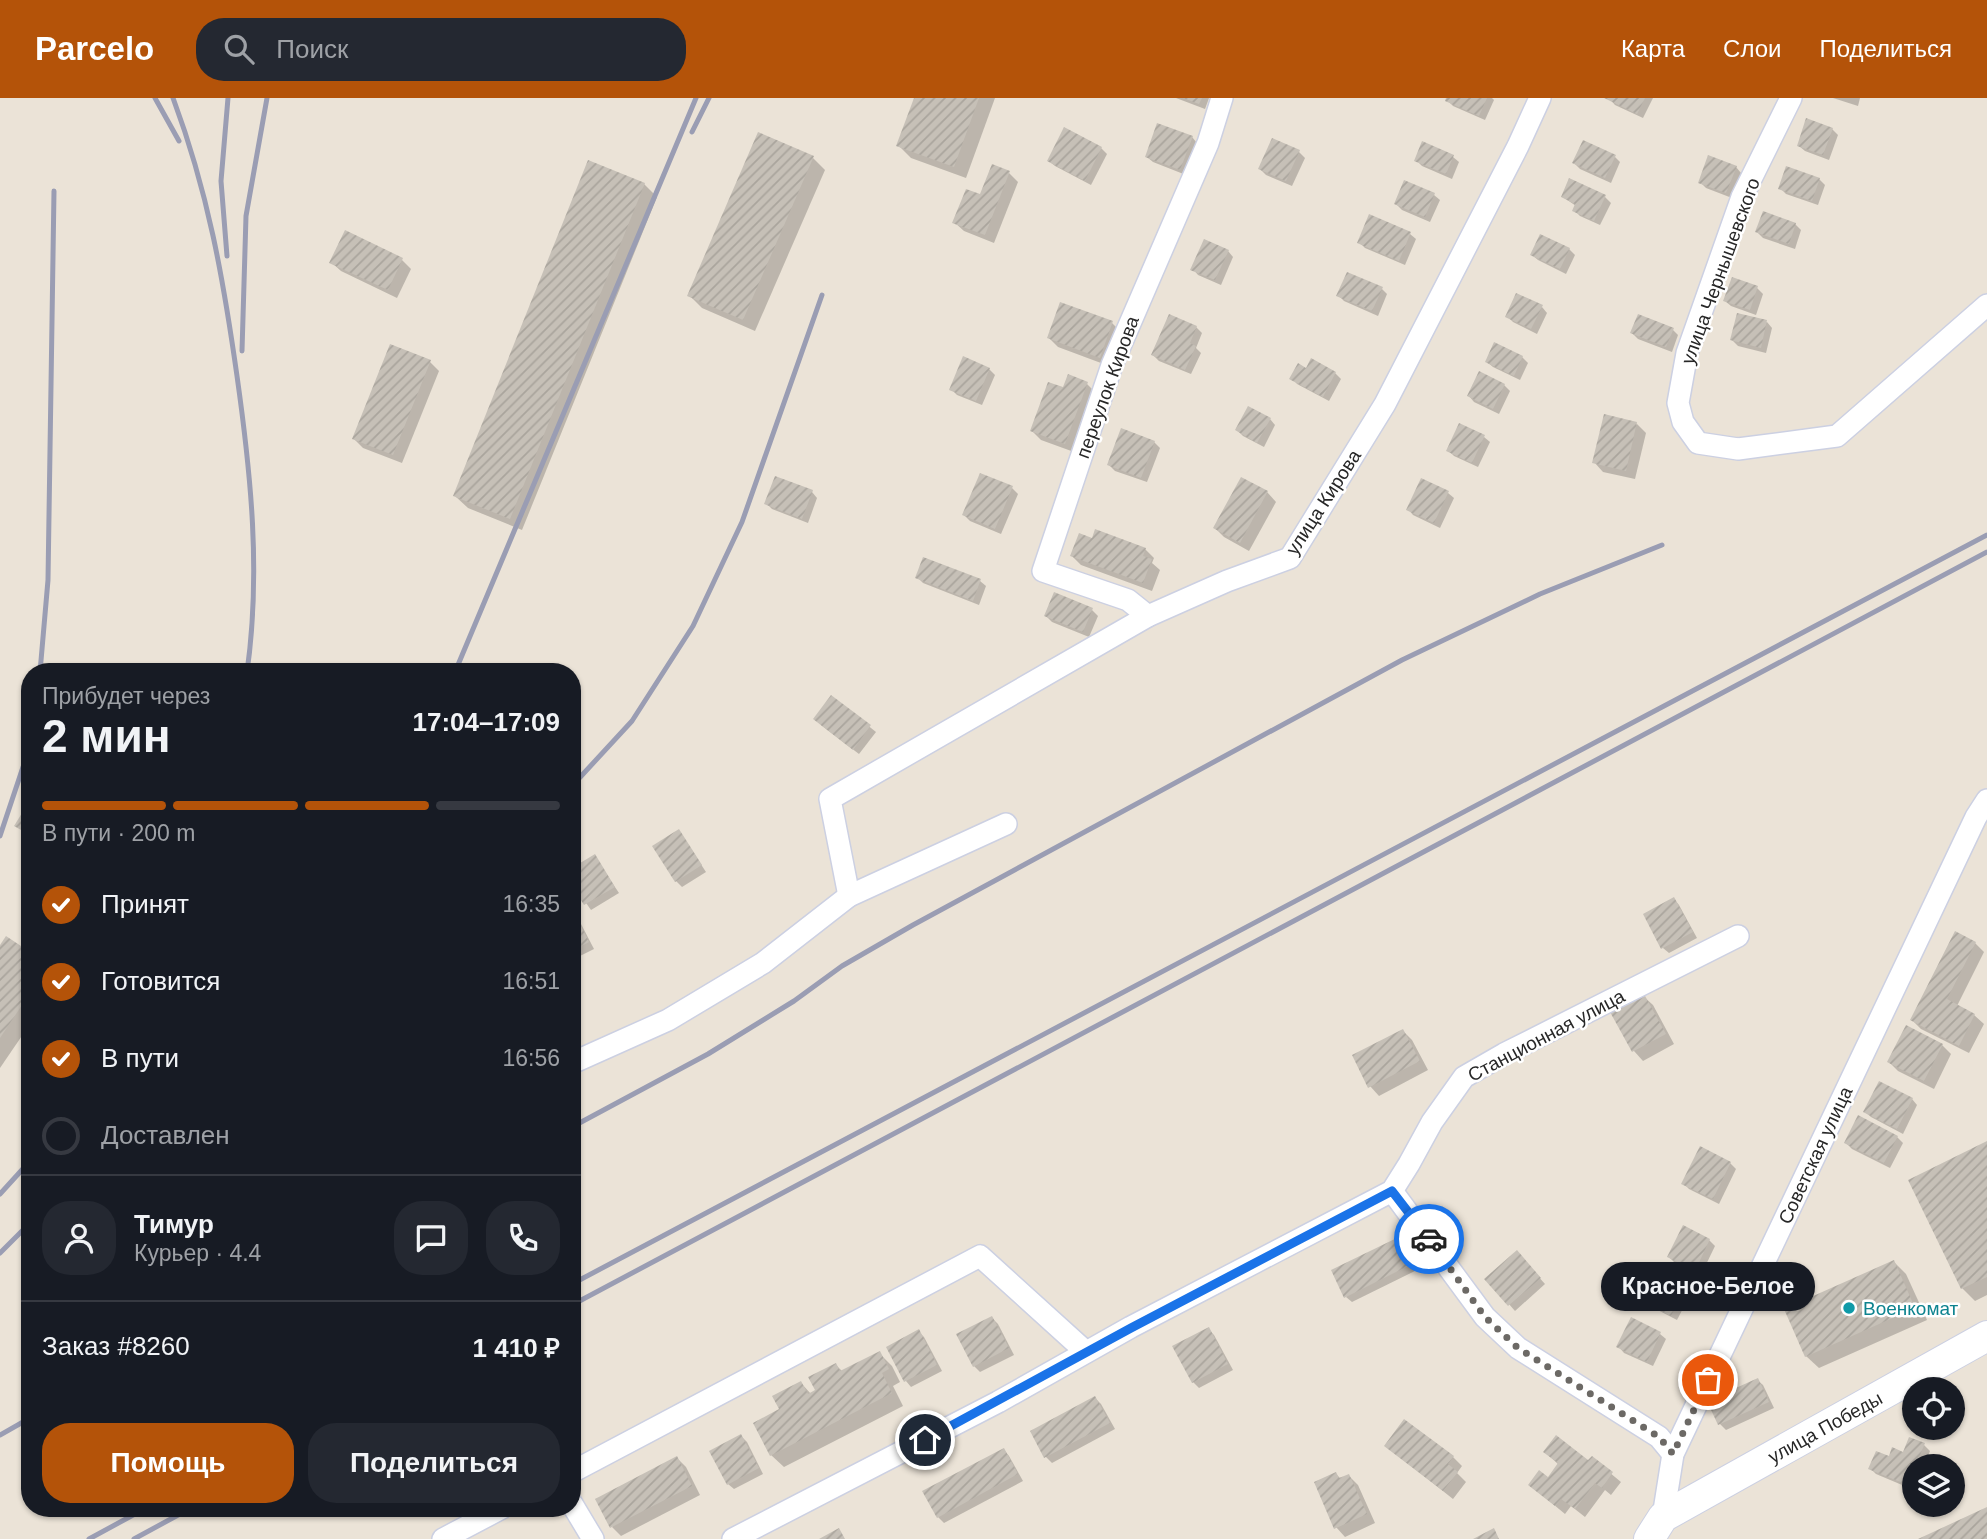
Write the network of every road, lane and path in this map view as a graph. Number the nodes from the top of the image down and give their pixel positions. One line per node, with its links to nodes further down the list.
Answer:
1 (1222, 98): 5 (street, переулок Кирова)
2 (1539, 98): 5 (street, улица Кирова)
3 (1791, 98): 4 (street, улица Чернышевского)
4 (1987, 305)
5 (1148, 616): 8 (street, улица Кирова)
6 (1987, 800): 14 (street, Советская улица)
7 (1006, 824): 8 (street)
8 (849, 896): 10 (street)
9 (1738, 936): 11 (street, Станционная улица)
10 (581, 1059)
11 (1392, 1191): 13 (street); 14 (street)
12 (1987, 1336): 18 (street, улица Победы)
13 (1086, 1352): 15 (street); 21 (street)
14 (1673, 1454): 18 (street, Советская улица)
15 (581, 1467)
16 (485, 1517): 19 (street)
17 (580, 1517): 20 (street)
18 (1656, 1528)
19 (443, 1539)
20 (593, 1539)
21 (733, 1539)

